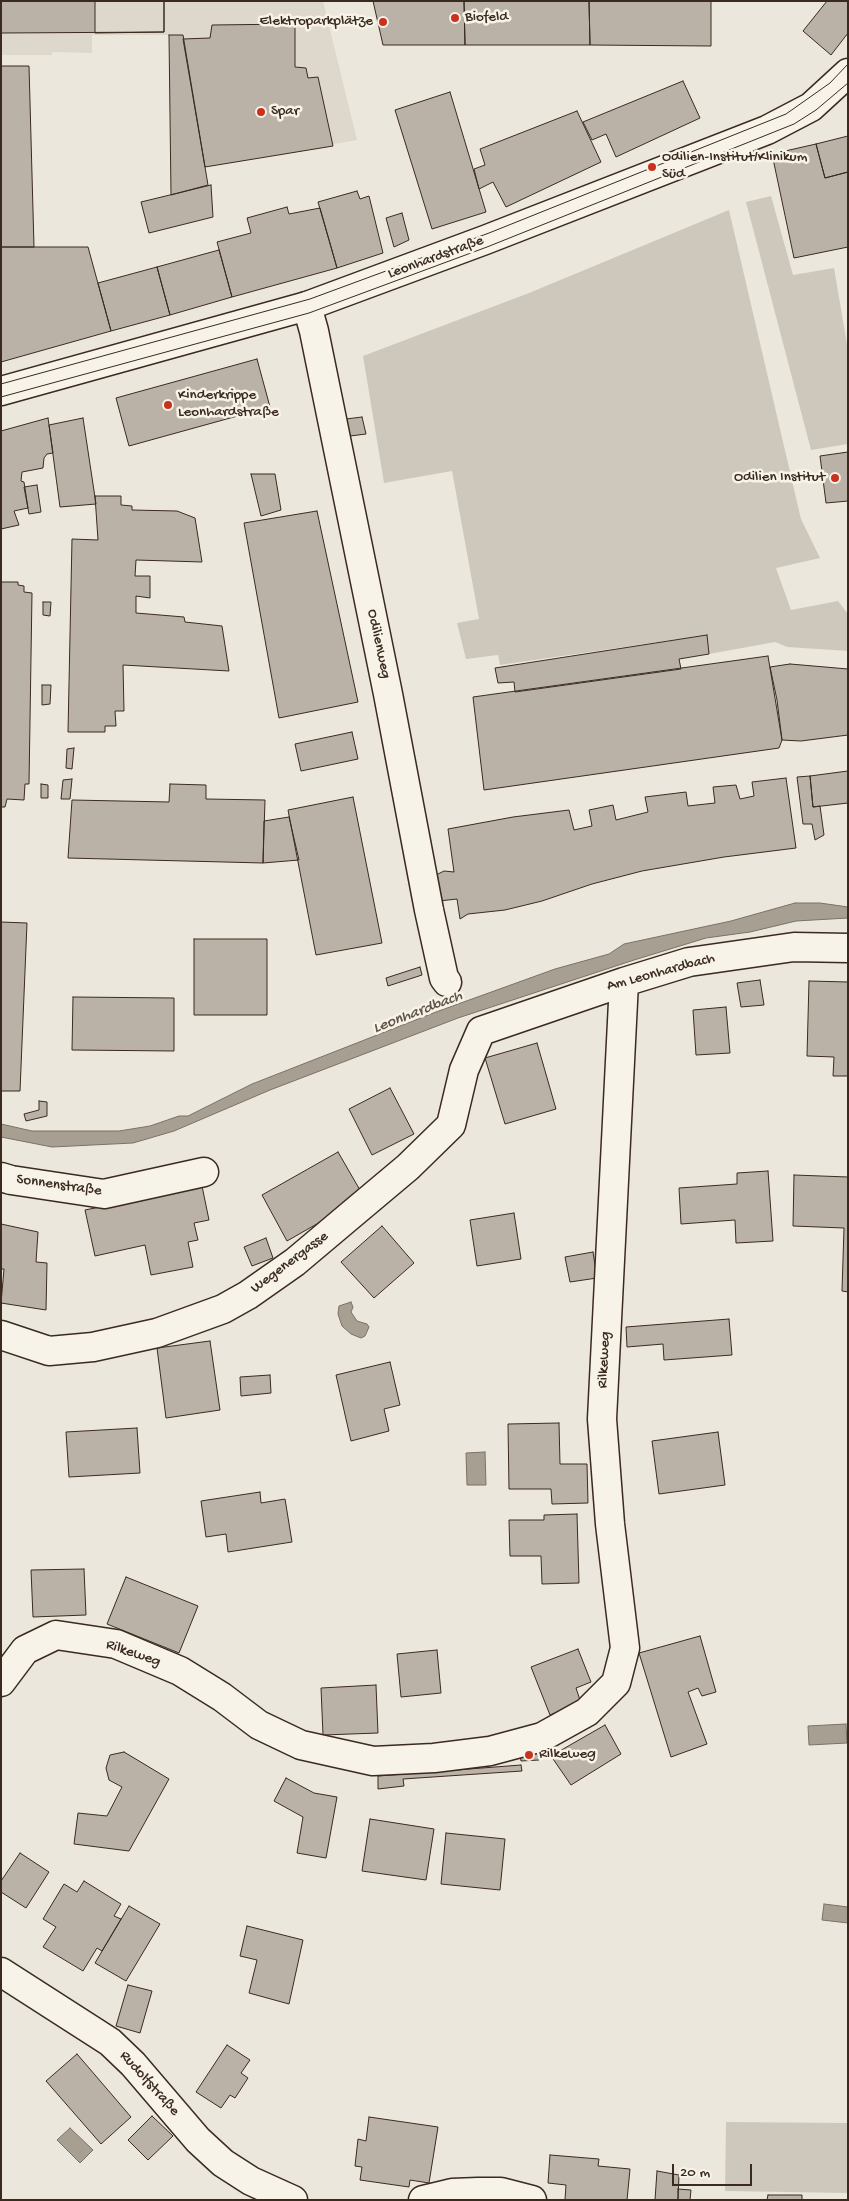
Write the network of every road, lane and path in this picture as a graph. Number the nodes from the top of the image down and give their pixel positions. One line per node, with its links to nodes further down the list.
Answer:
1 (848, 73): 2 (street, Leonhardstraße)
2 (307, 306): 3 (street, Leonhardstraße); 5 (street, Odilienweg)
3 (1, 391)
4 (848, 948): 6 (street, Am Leonhardbach)
5 (447, 982)
6 (624, 982): 7 (street, Am Leonhardbach); 11 (street, Rilkeweg)
7 (481, 1031): 10 (street, Wegenergasse)
8 (204, 1172): 9 (street, Sonnenstraße)
9 (1, 1176)
10 (1, 1335)
11 (1, 1682)
12 (1, 1972): 13 (street, Rudolfstraße)
13 (293, 2200)
14 (423, 2200): 15 (street)
15 (532, 2200)

